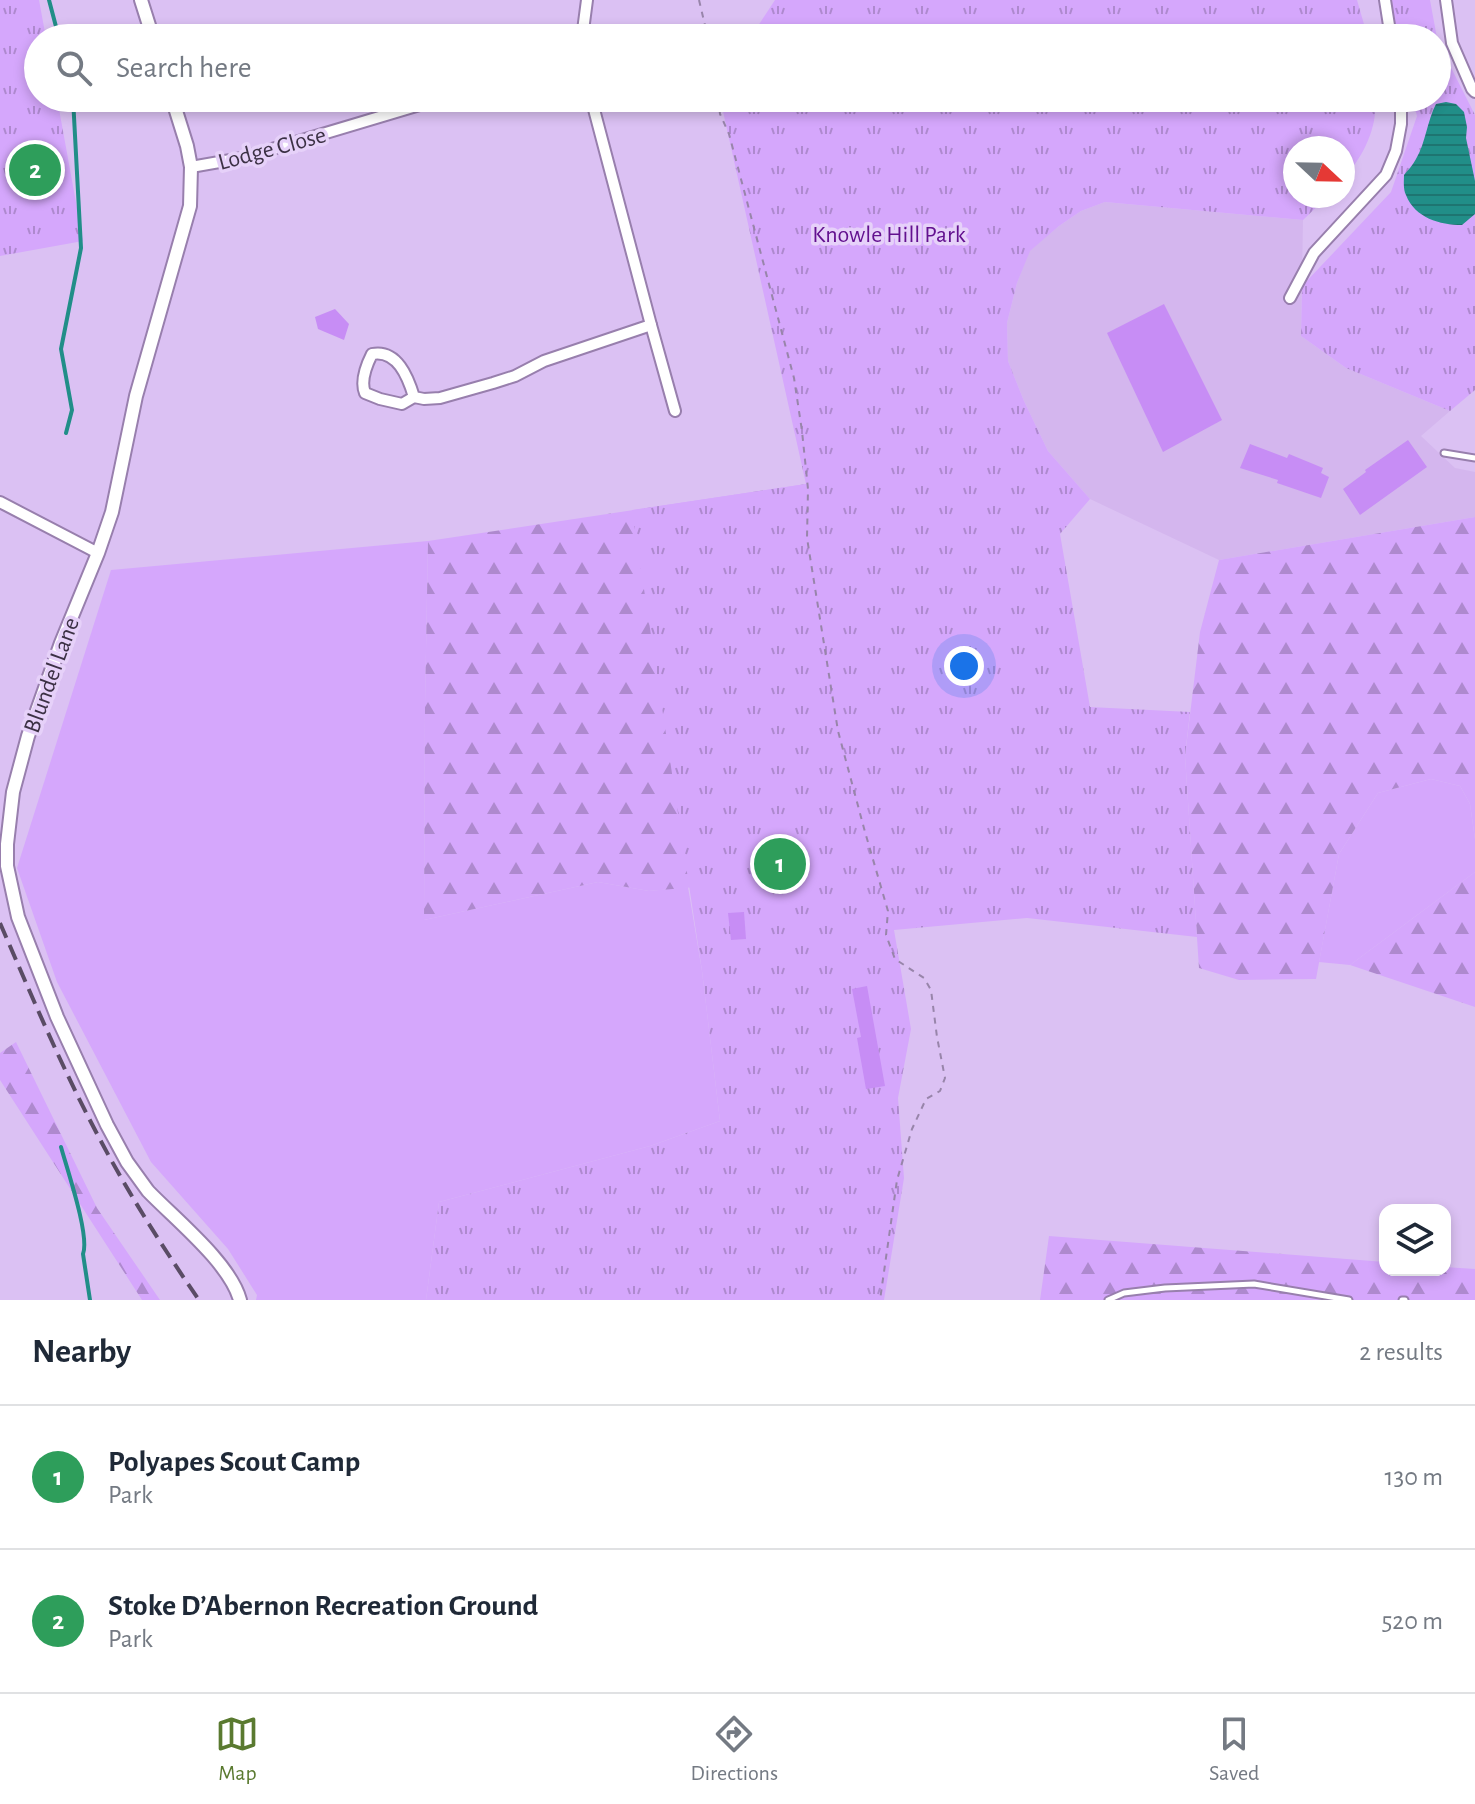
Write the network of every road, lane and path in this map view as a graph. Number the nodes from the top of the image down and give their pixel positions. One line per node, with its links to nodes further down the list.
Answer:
1 (141, 0): 6 (street)
2 (587, 0): 7 (street)
3 (699, 0): 8 (path)
4 (1385, 0): 9 (street)
5 (1446, 0): 10 (street)
6 (149, 24)
7 (584, 24)
8 (705, 24)
9 (1389, 24)
10 (1449, 24)
11 (1451, 36): 12 (street)
12 (1475, 92)
13 (176, 112): 18 (street, Blundel Lane)
14 (396, 112): 18 (street, Lodge Close)
15 (595, 112): 20 (street)
16 (720, 112): 28 (path)
17 (1401, 112): 19 (street)
18 (191, 167): 26 (street, Blundel Lane)
19 (1290, 298)
20 (651, 325): 21 (street); 22 (street)
21 (414, 397): 21 (street)
22 (675, 411)
23 (1444, 453): 24 (lane)
24 (1475, 458)
25 (0, 502): 26 (street)
26 (98, 553): 27 (street, Blundel Lane)
27 (240, 1300)
28 (880, 1300)
29 (1108, 1300): 30 (lane)
30 (1349, 1300)

